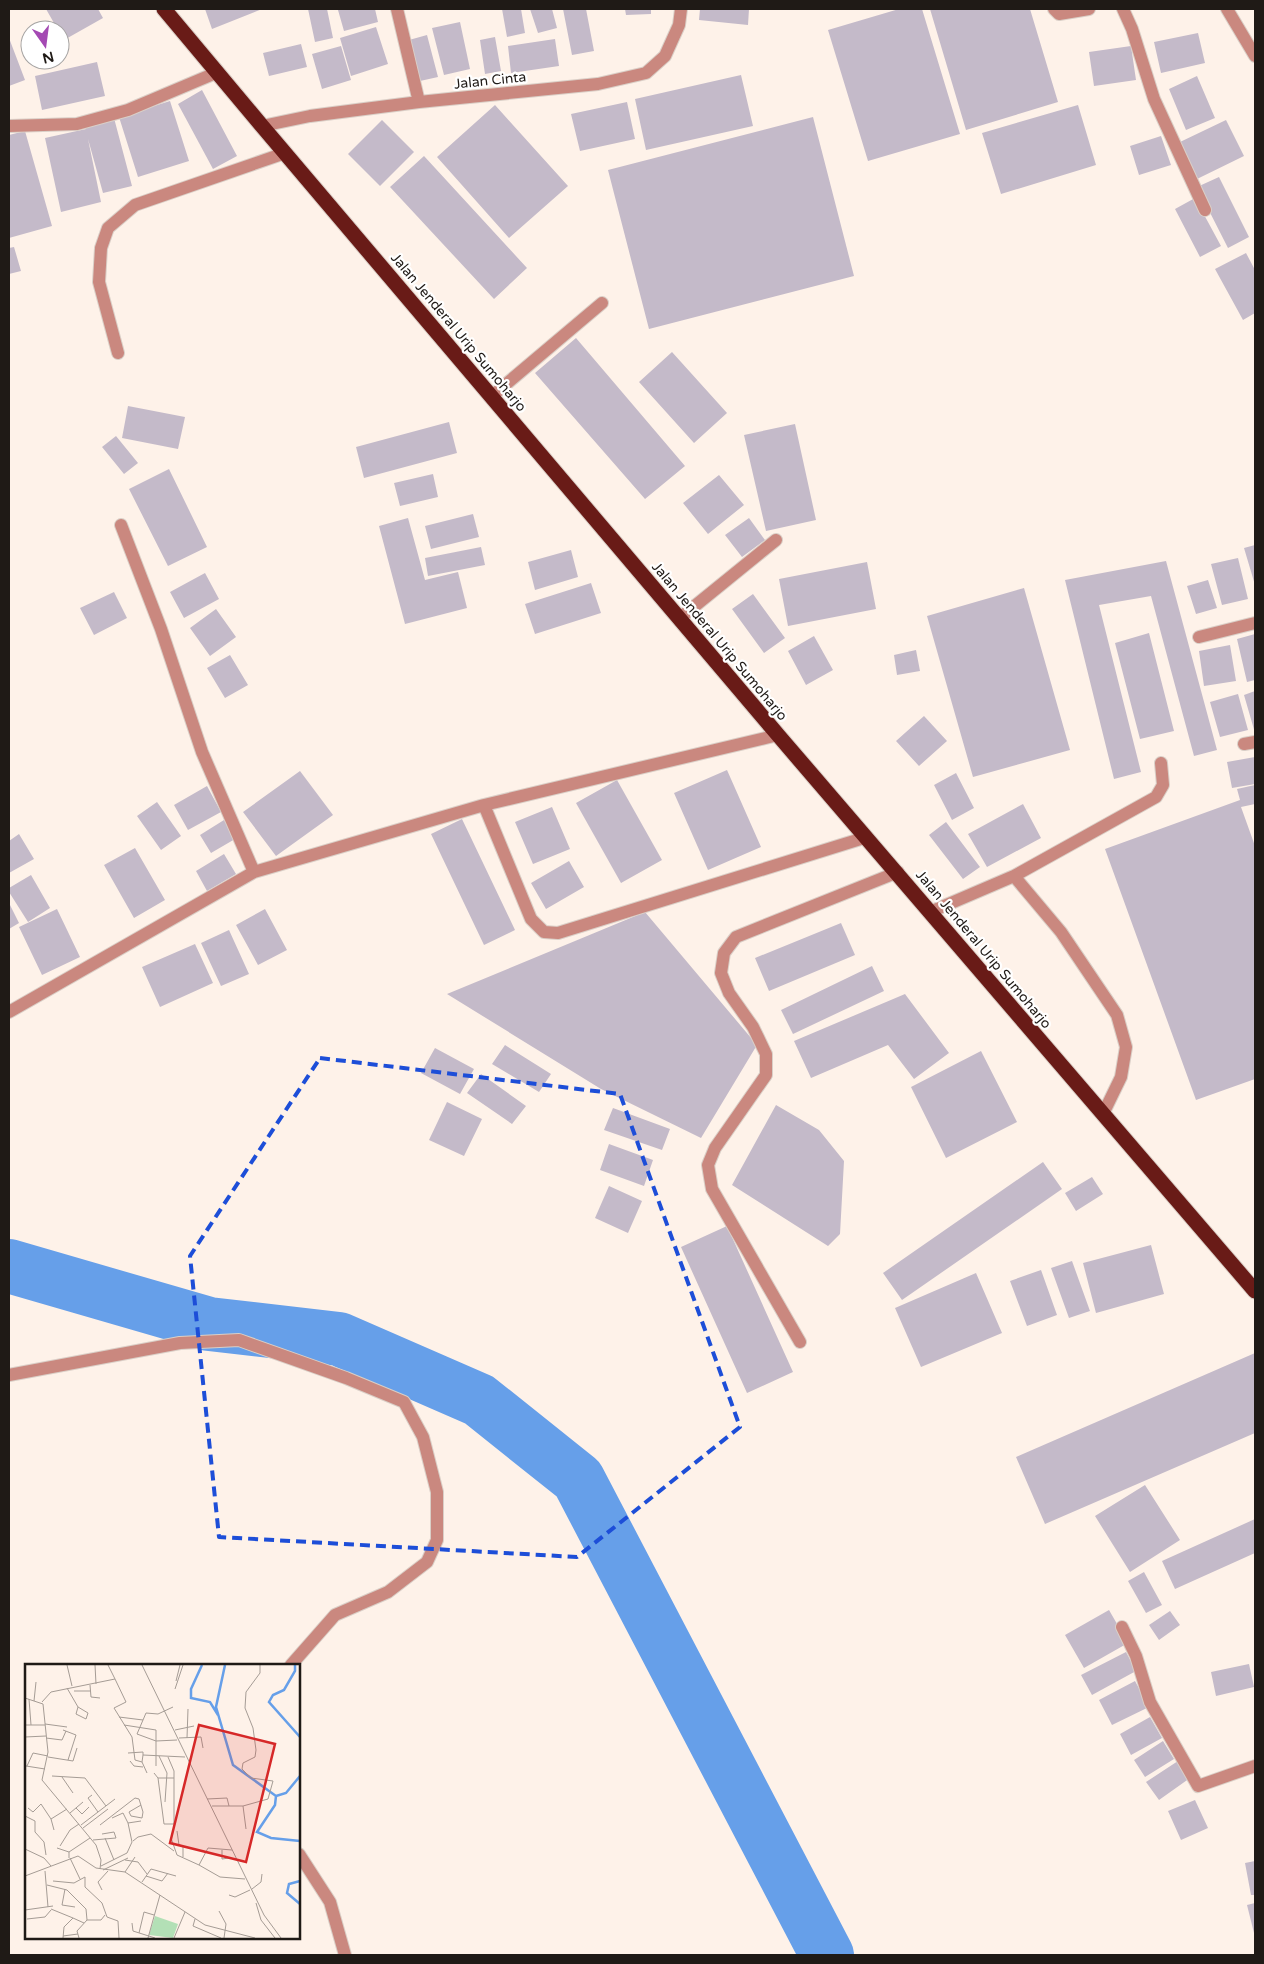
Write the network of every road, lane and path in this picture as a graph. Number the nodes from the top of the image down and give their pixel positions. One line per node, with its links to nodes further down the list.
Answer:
1 (164, 9): 9 (highway, Jalan Jenderal Urip Sumoharjo)
2 (397, 9): 10 (street)
3 (681, 9): 10 (street, Jalan Cinta)
4 (1054, 9): 5 (street)
5 (1089, 9)
6 (1123, 9): 14 (street)
7 (1227, 9): 8 (street)
8 (1255, 56)
9 (218, 72): 11 (street); 12 (highway, Jalan Jenderal Urip Sumoharjo)
10 (420, 102): 12 (street, Jalan Cinta)
11 (9, 126)
12 (262, 126): 13 (highway, Jalan Jenderal Urip Sumoharjo)
13 (285, 153): 16 (street); 17 (highway, Jalan Jenderal Urip Sumoharjo)
14 (1205, 210)
15 (602, 304): 17 (street)
16 (118, 354)
17 (492, 396): 20 (highway, Jalan Jenderal Urip Sumoharjo)
18 (121, 525): 27 (street)
19 (776, 540): 20 (street)
20 (680, 618): 23 (highway, Jalan Jenderal Urip Sumoharjo)
21 (1255, 623): 22 (street)
22 (1199, 637)
23 (778, 735): 25 (street); 26 (highway, Jalan Jenderal Urip Sumoharjo)
24 (1161, 763): 29 (street)
25 (484, 805): 26 (street); 27 (street)
26 (867, 837): 28 (highway, Jalan Jenderal Urip Sumoharjo)
27 (254, 872): 31 (street)
28 (898, 872): 30 (highway, Jalan Jenderal Urip Sumoharjo); 34 (street)
29 (1014, 876): 30 (street); 32 (street)
30 (930, 912): 32 (highway, Jalan Jenderal Urip Sumoharjo)
31 (9, 1012)
32 (1103, 1114): 33 (highway, Jalan Jenderal Urip Sumoharjo)
33 (1255, 1291)
34 (800, 1342)
35 (9, 1376): 37 (street)
36 (1122, 1627): 38 (street)
37 (292, 1664)
38 (1255, 1766)
39 (300, 1856): 40 (street)
40 (345, 1955)

